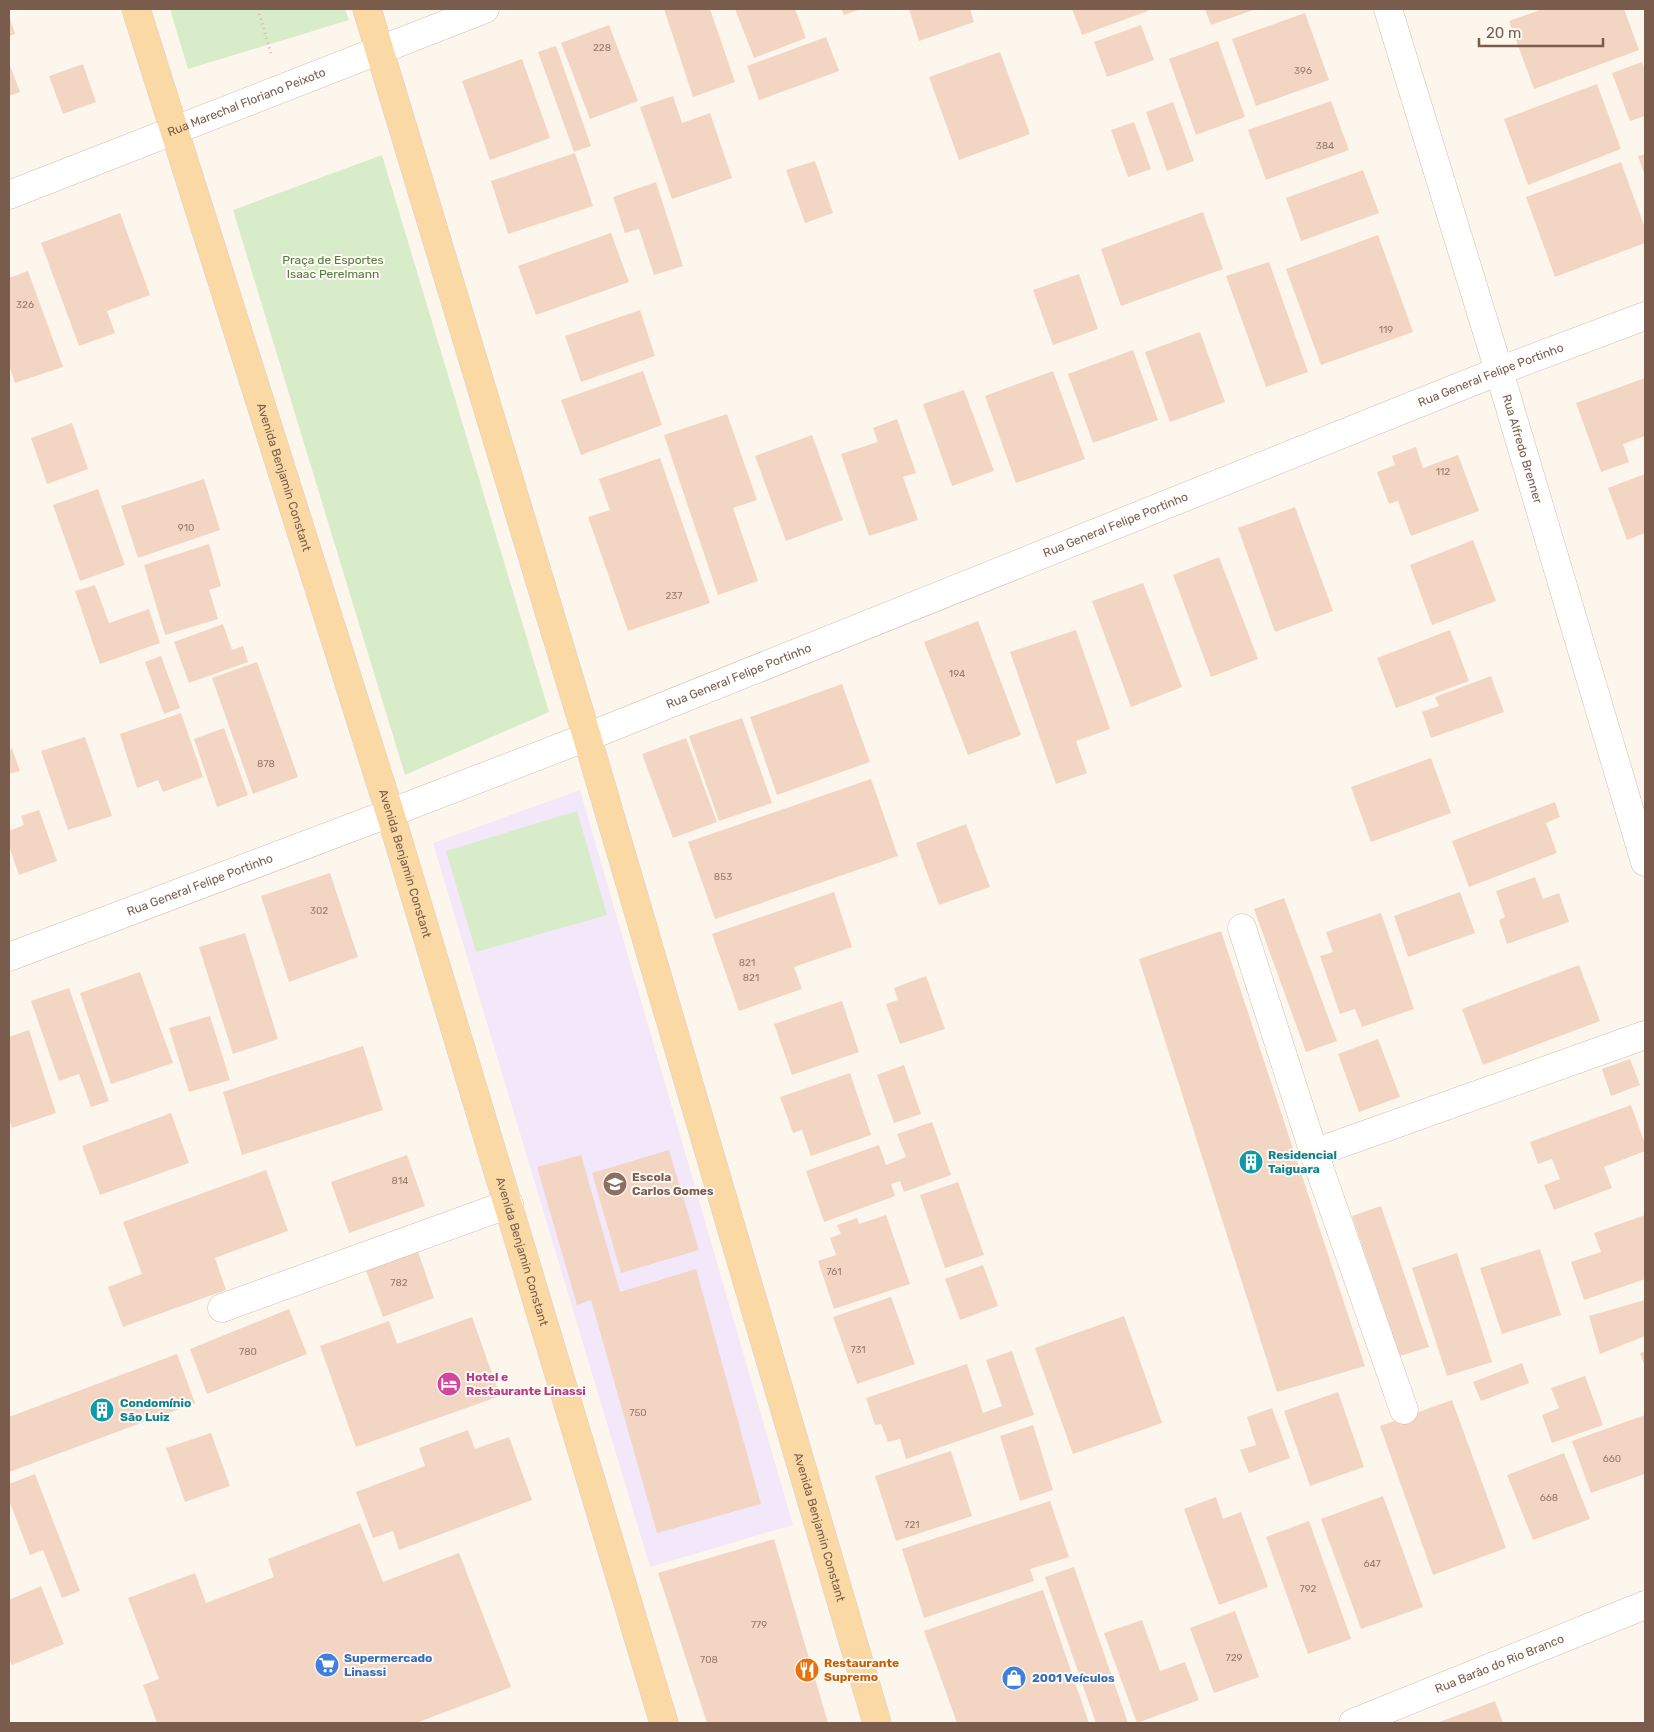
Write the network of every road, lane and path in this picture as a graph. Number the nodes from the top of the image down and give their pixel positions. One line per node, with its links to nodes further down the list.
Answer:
1 (136, 9): 8 (main road, Avenida Benjamin Constant)
2 (258, 9): 7 (path)
3 (367, 9): 6 (main road, Avenida Benjamin Constant)
4 (485, 9): 6 (street, Rua Marechal Floriano Peixoto)
5 (1388, 9): 11 (street, Rua Alfredo Brenner)
6 (379, 50): 7 (street, Rua Marechal Floriano Peixoto); 12 (main road, Avenida Benjamin Constant)
7 (282, 88): 8 (street, Rua Marechal Floriano Peixoto)
8 (174, 130): 9 (street, Rua Marechal Floriano Peixoto); 13 (main road, Avenida Benjamin Constant)
9 (9, 195)
10 (1645, 316): 11 (street, Rua General Felipe Portinho)
11 (1499, 371): 12 (street, Rua General Felipe Portinho); 14 (street, Rua Alfredo Brenner)
12 (587, 737): 13 (street, Rua General Felipe Portinho); 24 (main road, Avenida Benjamin Constant)
13 (390, 814): 16 (street, Rua General Felipe Portinho); 19 (main road, Avenida Benjamin Constant)
14 (1645, 862)
15 (1242, 928): 18 (street)
16 (9, 957)
17 (1645, 1035): 18 (street)
18 (1314, 1152): 21 (street)
19 (509, 1204): 20 (street); 23 (main road, Avenida Benjamin Constant)
20 (222, 1308)
21 (1404, 1410)
22 (1645, 1605): 25 (street, Rua Barão do Rio Branco)
23 (664, 1723)
24 (877, 1723)
25 (1353, 1723)

